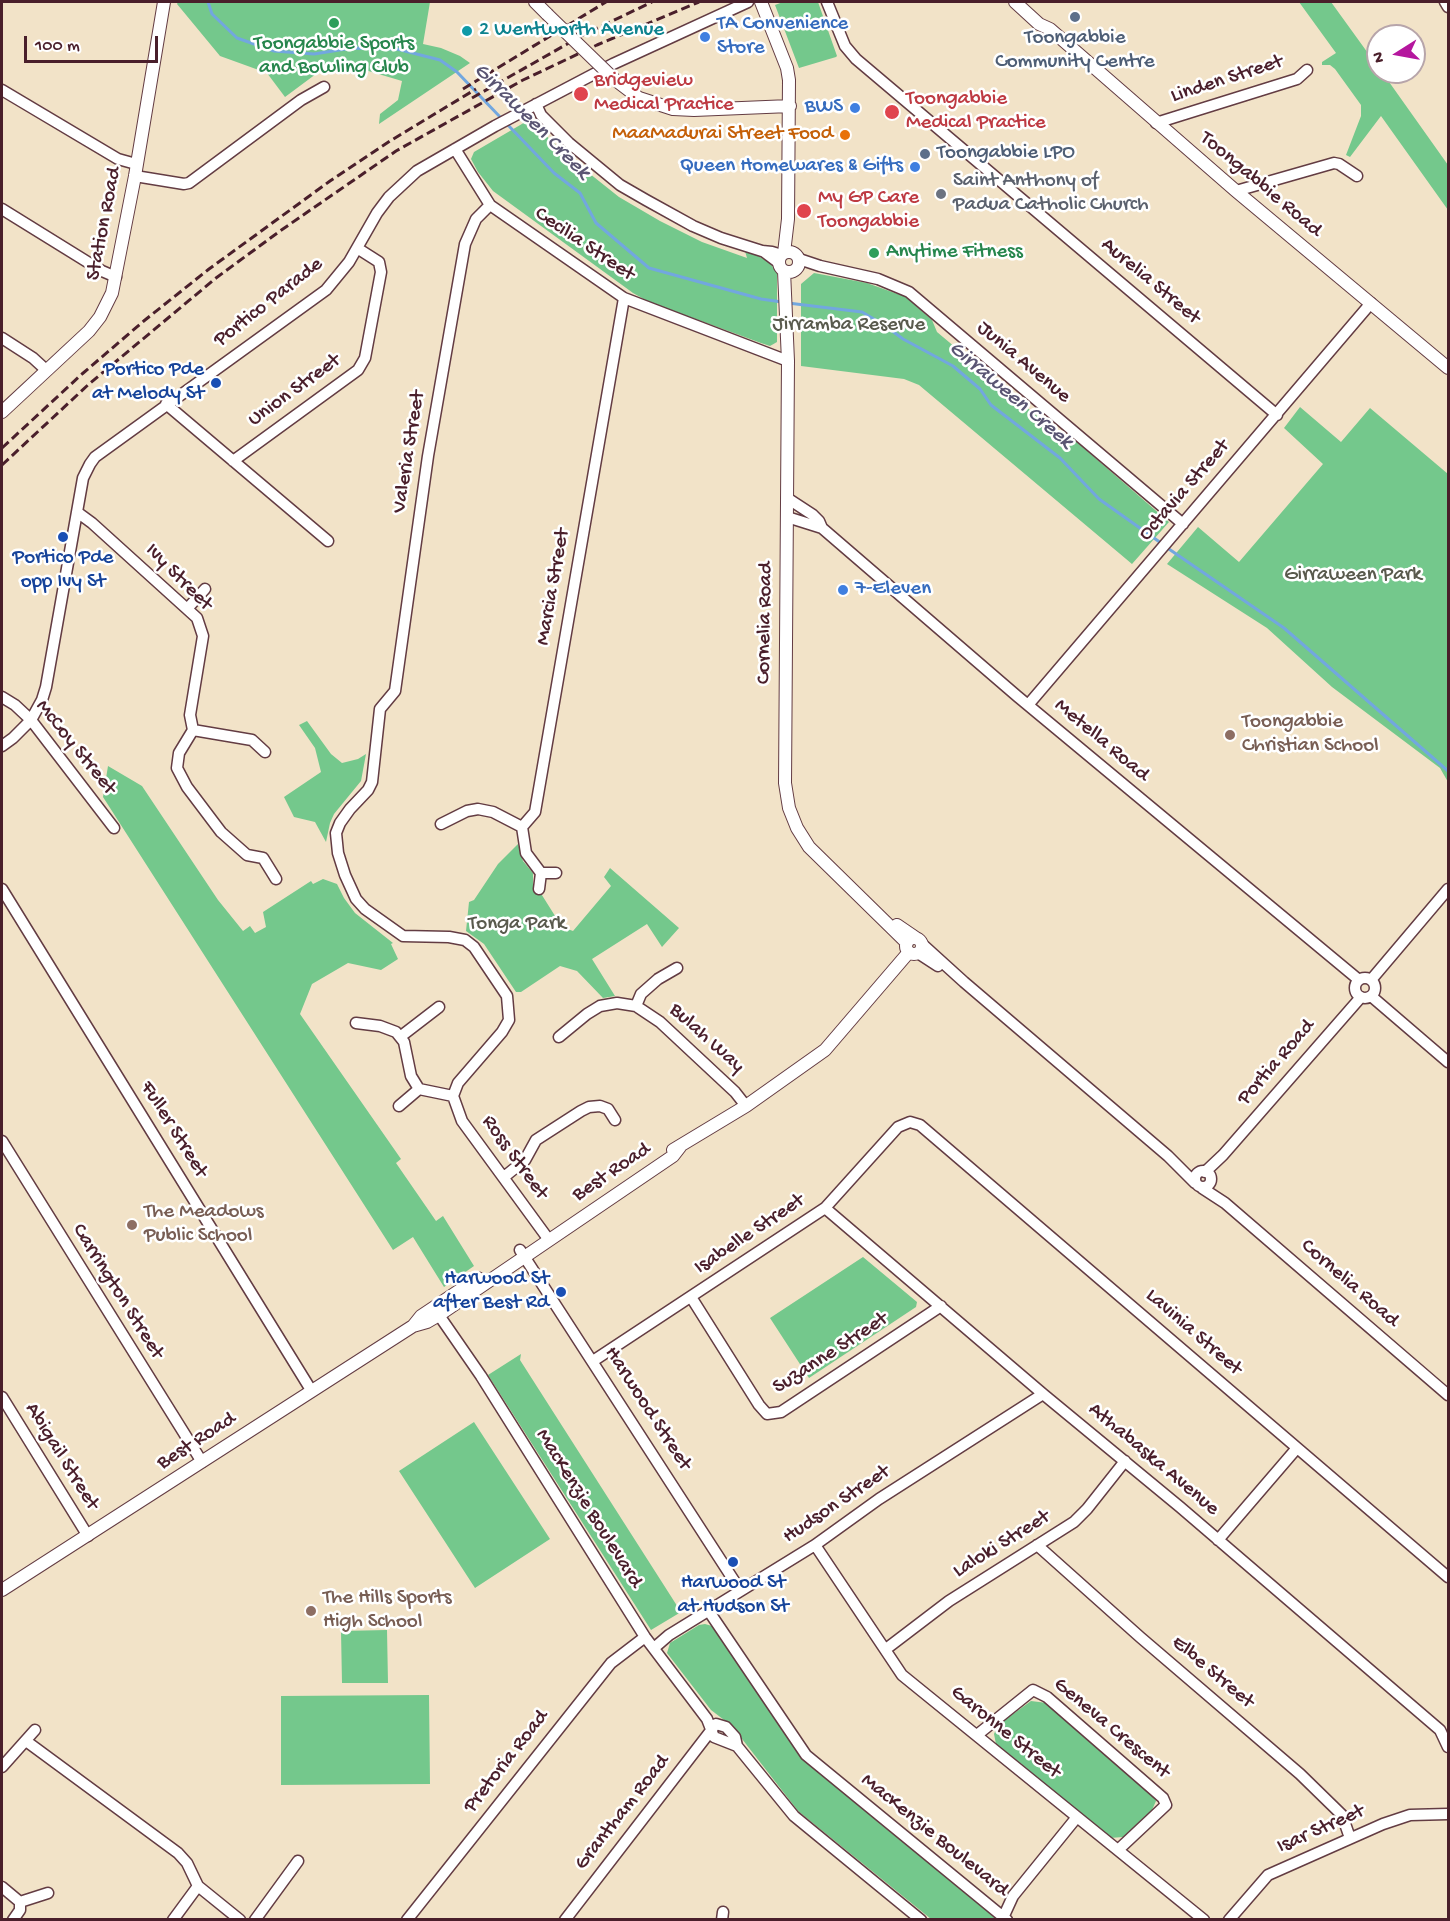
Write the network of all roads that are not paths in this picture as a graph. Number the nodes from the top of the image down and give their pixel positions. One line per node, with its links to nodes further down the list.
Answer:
1 (164, 2): 16 (main road, Station Road)
2 (535, 2): 13 (main road, bridge)
3 (748, 2): 12 (street, Portico Parade)
4 (761, 2): 13 (main road, Cornelia Road)
5 (827, 2): 32 (street, Aurelia Street)
6 (1445, 2): 8 (street)
7 (1023, 3): 14 (main road, Toongabbie Road)
8 (1449, 7)
9 (1307, 70): 14 (street, Linden Street)
10 (324, 87): 16 (street)
11 (2, 90): 16 (street)
12 (536, 105): 15 (street, Portico Parade); 22 (street, Junia Avenue)
13 (790, 106): 22 (main road, Cornelia Road)
14 (1156, 123): 18 (main road, Toongabbie Road)
15 (455, 149): 19 (street, Cecilia Street); 21 (street, Portico Parade)
16 (135, 170): 23 (main road, Station Road)
17 (1357, 176): 18 (street)
18 (1236, 191): 25 (main road, Toongabbie Road)
19 (490, 205): 24 (street, Cecilia Street); 69 (street, Valeria Street)
20 (2, 209): 23 (street)
21 (357, 248): 30 (street, Portico Parade); 33 (street, Union Street)
22 (789, 266): 27 (main road, Cornelia Road); 37 (street, Junia Avenue)
23 (116, 277): 28 (main road, Station Road)
24 (624, 298): 27 (street, Cecilia Street); 49 (street, Marcia Street)
25 (1371, 303): 29 (main road, Toongabbie Road); 32 (street, Octavia Street)
26 (2, 338): 28 (street)
27 (788, 361): 34 (main road, Cornelia Road)
28 (45, 369): 31 (main road, Station Road)
29 (1449, 369)
30 (166, 404): 33 (street); 35 (street, Portico Parade)
31 (2, 412)
32 (1276, 415): 37 (street, Octavia Street)
33 (233, 461): 39 (street)
34 (787, 498): 36 (main road, Cornelia Road); 38 (street, Metella Road)
35 (77, 512): 41 (street, Ivy Street); 44 (street, Portico Parade)
36 (787, 516): 38 (street, Metella Road); 57 (main road, Cornelia Road)
37 (1183, 524): 43 (street, Octavia Street)
38 (822, 528): 43 (street, Metella Road)
39 (328, 541)
40 (205, 589): 41 (street)
41 (187, 609): 45 (street, Ivy Street)
42 (2, 697): 44 (street, McCoy Street)
43 (1029, 705): 59 (street, Metella Road)
44 (31, 720): 46 (street); 50 (street, McCoy Street)
45 (193, 730): 47 (street); 53 (street)
46 (2, 746)
47 (265, 752)
48 (441, 824): 49 (street)
49 (522, 827): 51 (street)
50 (114, 828)
51 (541, 873): 52 (street); 55 (street)
52 (556, 873)
53 (276, 879)
54 (2, 889): 85 (street, Fuller Street)
55 (539, 889)
56 (1449, 889): 60 (street)
57 (914, 946): 71 (main road, Best Road); 77 (street, Cornelia Road)
58 (677, 968): 62 (street, Bulah Way)
59 (1359, 980): 60 (street); 61 (street)
60 (1371, 980): 61 (street)
61 (1366, 996): 67 (street); 77 (street, Portia Road)
62 (636, 1006): 66 (street, Bulah Way); 71 (street, Bulah Way)
63 (439, 1007): 65 (street)
64 (356, 1023): 65 (street)
65 (400, 1037): 68 (street)
66 (559, 1037)
67 (1449, 1062)
68 (419, 1089): 69 (street); 70 (street)
69 (453, 1096): 76 (street, Ross Street)
70 (399, 1106)
71 (746, 1106): 79 (main road, Best Road)
72 (615, 1120): 76 (street)
73 (910, 1122): 78 (street, Isabelle Street); 89 (street, Lavinia Street)
74 (2, 1141): 75 (street, Carrington Street)
75 (6, 1159): 91 (street, Carrington Street)
76 (504, 1177): 79 (street, Ross Street)
77 (1203, 1179): 87 (street, Cornelia Road)
78 (825, 1208): 81 (street, Isabelle Street); 82 (street, Athabaska Avenue)
79 (547, 1237): 80 (main road, Best Road)
80 (522, 1253): 83 (main road, Best Road); 84 (street, Harwood Street)
81 (691, 1297): 82 (street, Suzanne Street); 84 (street, Isabelle Street)
82 (941, 1306): 86 (street, Athabaska Avenue)
83 (437, 1311): 85 (main road, Best Road); 100 (street, MacKenzie Boulevard)
84 (593, 1361): 98 (street, Harwood Street)
85 (311, 1390): 91 (main road, Best Road)
86 (1043, 1394): 90 (street, Athabaska Avenue); 94 (street, Hudson Street)
87 (1449, 1395)
88 (2, 1397): 92 (street, Abigail Street)
89 (1297, 1448): 93 (street); 96 (street, Lavinia Street)
90 (1125, 1461): 93 (street, Athabaska Avenue); 95 (street, Laloki Street)
91 (202, 1462): 92 (main road, Best Road)
92 (88, 1536): 97 (main road, Best Road)
93 (1218, 1540): 107 (street, Athabaska Avenue)
94 (815, 1545): 98 (street, Hudson Street); 102 (street, Garonne Street)
95 (1037, 1545): 102 (street, Laloki Street); 111 (street, Elbe Street)
96 (1449, 1577)
97 (2, 1590)
98 (740, 1590): 99 (street, Hudson Street)
99 (708, 1610): 101 (street, Hudson Street); 118 (street, MacKenzie Boulevard)
100 (645, 1637): 101 (street, MacKenzie Boulevard); 123 (street, Pretoria Road)
101 (654, 1648): 104 (street, MacKenzie Boulevard)
102 (886, 1649): 105 (street, Garonne Street)
103 (35, 1730): 106 (street)
104 (711, 1730): 124 (street, Grantham Road); 125 (street)
105 (977, 1735): 110 (street, Garonne Street); 112 (street, Geneva Crescent)
106 (26, 1741): 108 (street); 114 (street)
107 (1449, 1747)
108 (2, 1767)
109 (1449, 1814): 111 (street, Isar Street)
110 (1077, 1817): 112 (street, Garonne Street); 118 (street)
111 (1350, 1838): 127 (street, Isar Street)
112 (1118, 1850): 126 (street, Garonne Street)
113 (298, 1861): 122 (street)
114 (198, 1886): 120 (street); 121 (street)
115 (2, 1887): 117 (street)
116 (48, 1893): 117 (street)
117 (20, 1902): 119 (street)
118 (1004, 1918)
119 (13, 1920)
120 (172, 1920)
121 (240, 1920)
122 (255, 1920)
123 (407, 1920)
124 (565, 1920)
125 (921, 1920)
126 (1204, 1920)
127 (1229, 1920)

